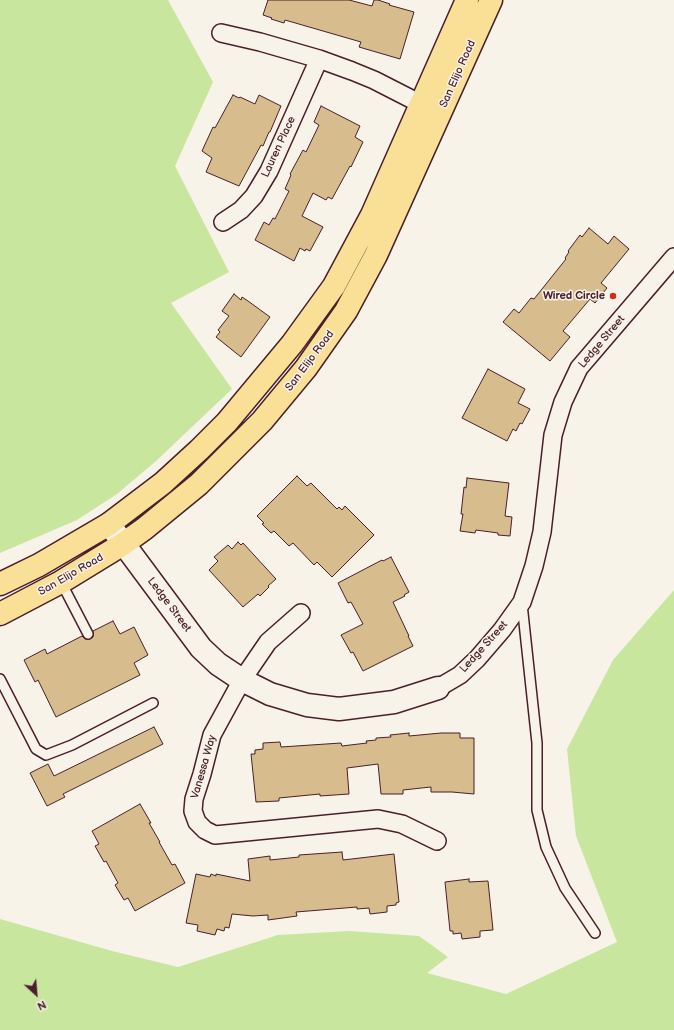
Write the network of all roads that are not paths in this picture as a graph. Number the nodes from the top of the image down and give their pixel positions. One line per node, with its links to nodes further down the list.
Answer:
1 (467, 0): 5 (main road, San Elijo Road)
2 (491, 0): 9 (main road, San Elijo Road)
3 (221, 34): 4 (street)
4 (319, 60): 5 (street); 6 (street, Lauren Place)
5 (420, 104): 8 (main road, San Elijo Road)
6 (223, 222)
7 (674, 257): 14 (street, Ledge Street)
8 (109, 524): 9 (street, Ledge Street); 10 (main road, San Elijo Road)
9 (123, 544): 11 (main road, San Elijo Road); 19 (street, Ledge Street)
10 (39, 565): 12 (main road, San Elijo Road); 13 (main road)
11 (62, 582): 16 (main road, San Elijo Road); 17 (lane)
12 (0, 584)
13 (0, 598)
14 (522, 602): 20 (street, Ledge Street); 23 (lane)
15 (301, 613): 19 (street, Vanessa Way)
16 (0, 614)
17 (88, 634)
18 (0, 679): 21 (lane)
19 (242, 680): 20 (street, Ledge Street); 22 (street, Vanessa Way)
20 (438, 688)
21 (153, 703)
22 (437, 841)
23 (595, 933)

